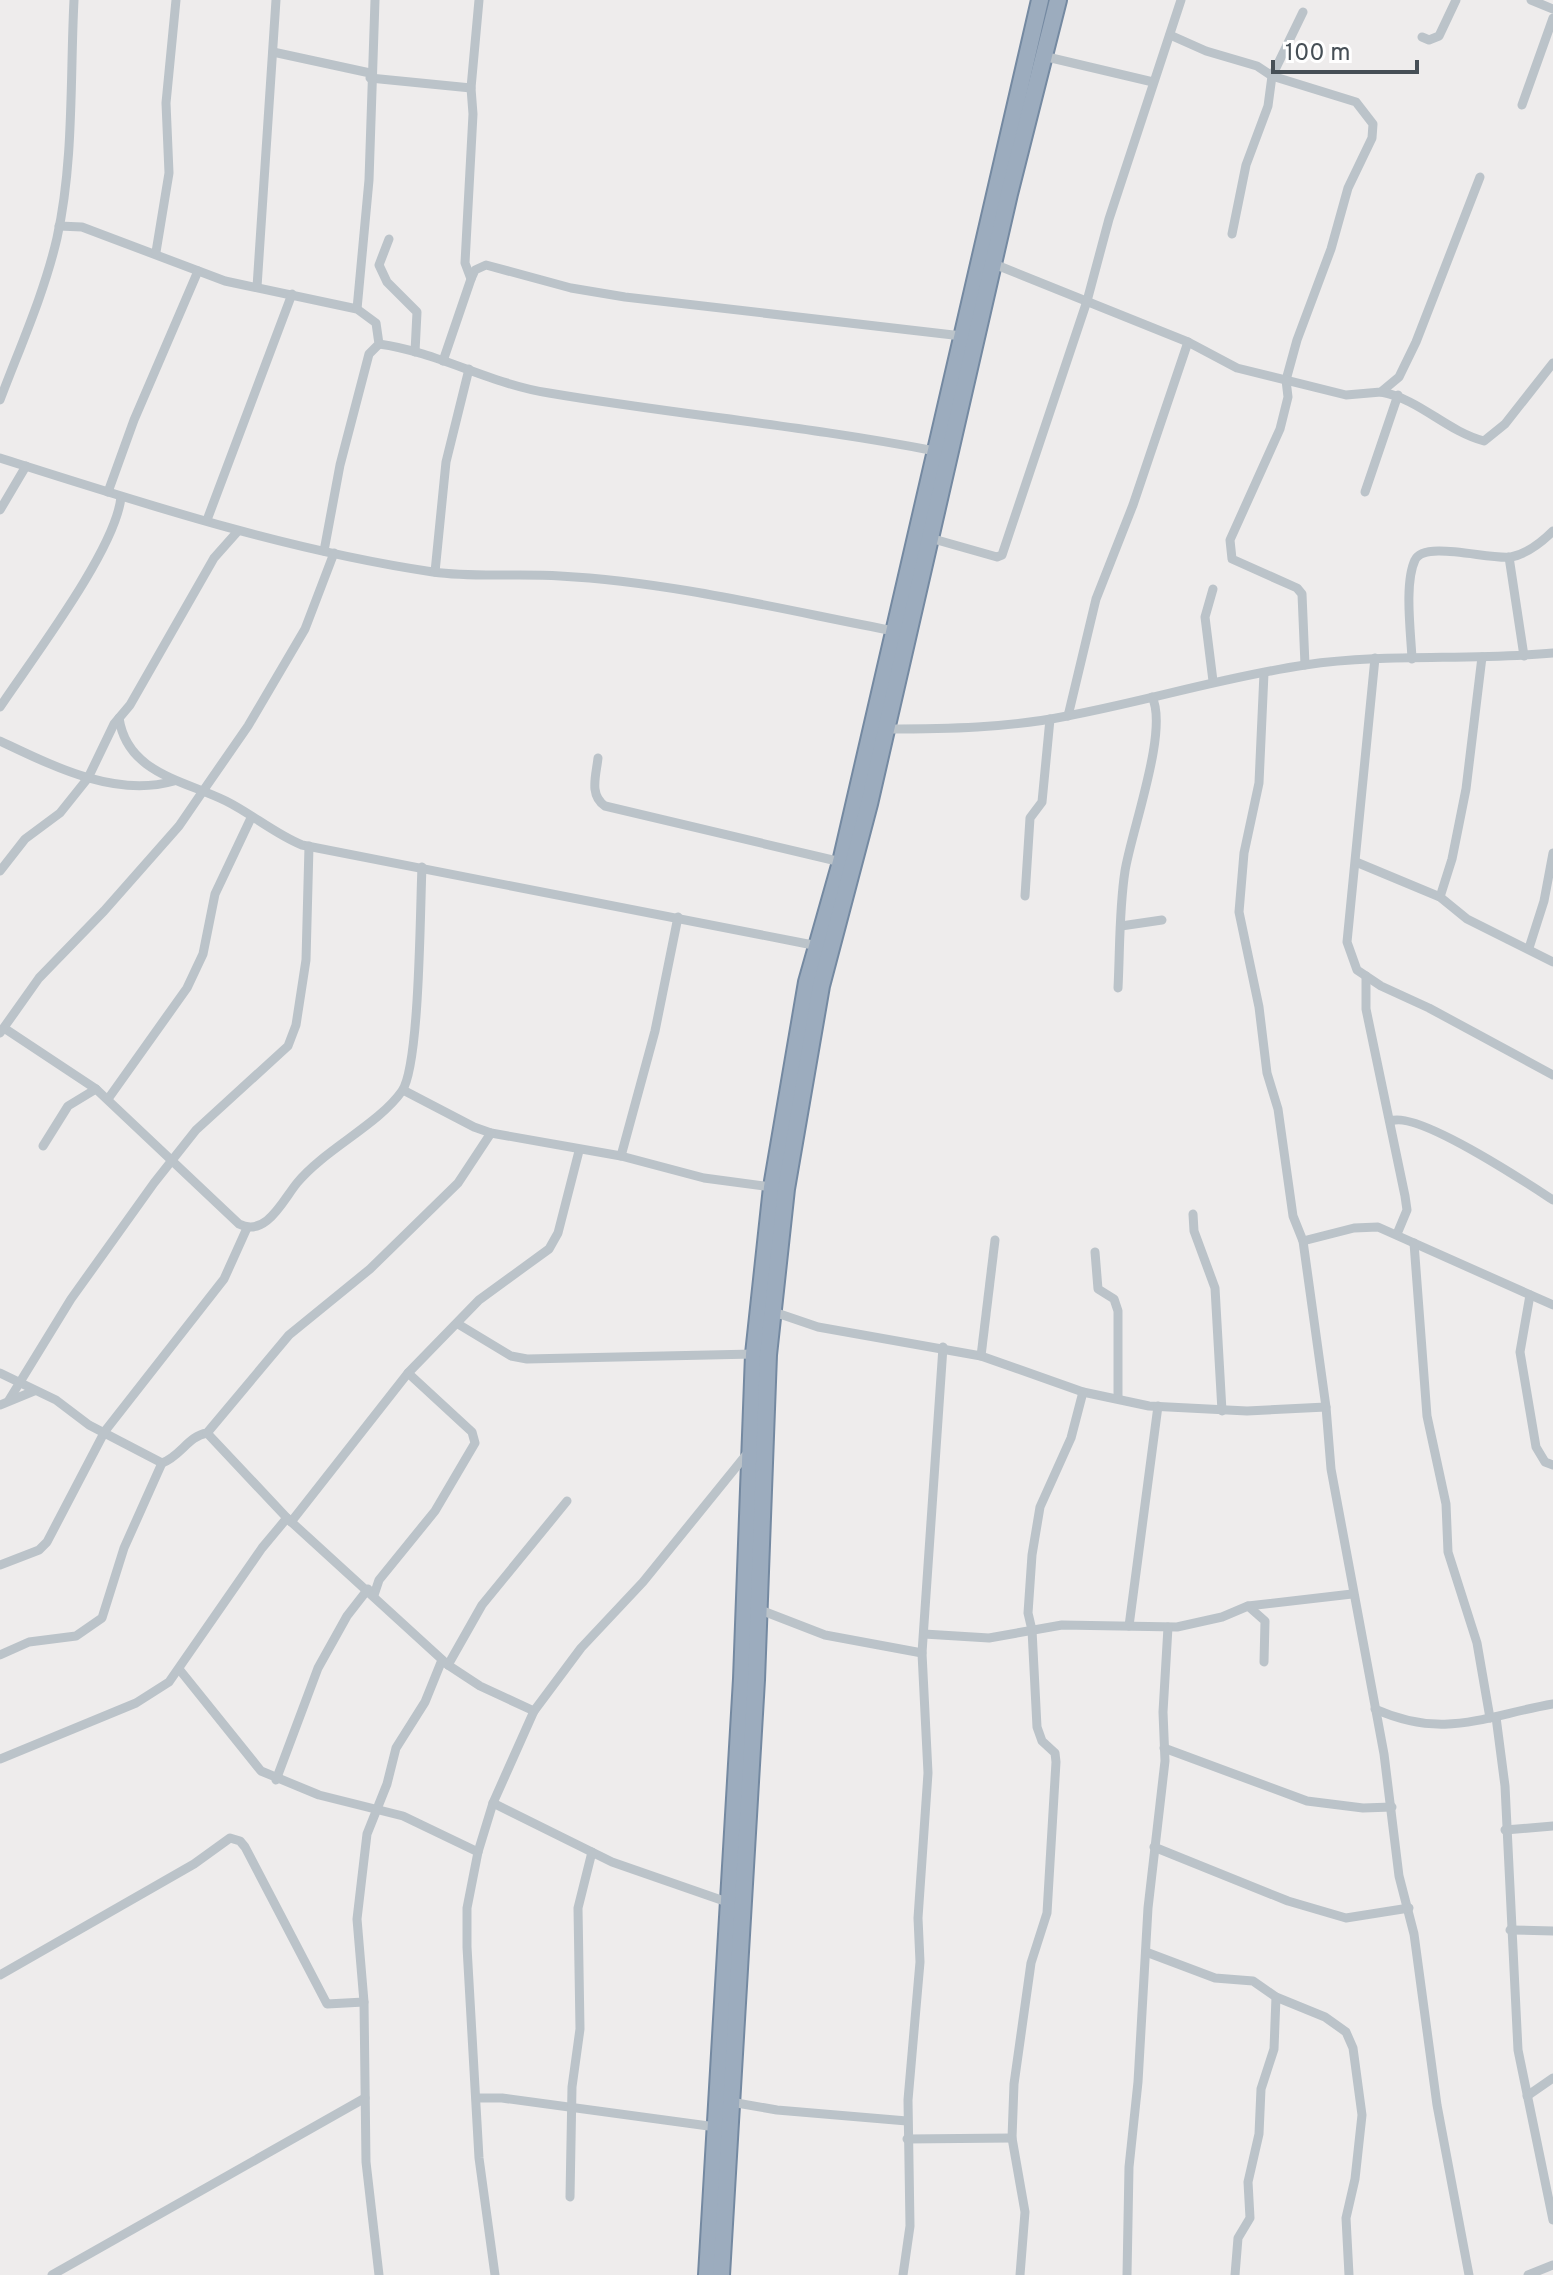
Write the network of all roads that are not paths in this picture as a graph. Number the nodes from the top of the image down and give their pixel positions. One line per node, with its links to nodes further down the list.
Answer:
1 (74, 0): 24 (street)
2 (176, 0): 27 (street)
3 (276, 0): 16 (street)
4 (375, 0): 18 (street)
5 (479, 0): 21 (street)
6 (1040, 0): 35 (highway)
7 (1058, 0): 17 (highway)
8 (1181, 0): 14 (street)
9 (1456, 0): 15 (street)
10 (1531, 0): 11 (street)
11 (1553, 9)
12 (1303, 12): 19 (street)
13 (1553, 18): 22 (street)
14 (1170, 35): 19 (street); 20 (street)
15 (1422, 37)
16 (273, 52): 18 (street); 31 (street)
17 (1043, 56): 20 (street); 28 (highway)
18 (370, 75): 21 (street); 34 (street)
19 (1272, 76): 25 (street); 42 (street)
20 (1153, 82): 33 (street)
21 (471, 88): 30 (street)
22 (1522, 105)
23 (1480, 177): 43 (street)
24 (59, 226): 27 (street); 45 (street)
25 (1232, 234)
26 (389, 239): 38 (street)
27 (156, 252): 29 (street)
28 (994, 264): 33 (street); 56 (highway)
29 (198, 271): 31 (street); 49 (street)
30 (471, 279): 35 (street); 39 (street)
31 (257, 287): 32 (street)
32 (292, 294): 34 (street); 53 (street)
33 (1087, 301): 36 (street); 56 (street)
34 (357, 309): 37 (street)
35 (962, 336): 46 (highway)
36 (1188, 342): 42 (street); 72 (street)
37 (379, 344): 38 (street); 57 (street)
38 (415, 352): 39 (street)
39 (443, 361): 41 (street)
40 (1553, 363): 44 (street)
41 (469, 369): 46 (street); 59 (street)
42 (1286, 380): 43 (street); 67 (street)
43 (1381, 392): 44 (street)
44 (1398, 395): 50 (street)
45 (0, 400)
46 (935, 451): 61 (highway)
47 (0, 458): 48 (street)
48 (26, 466): 49 (street); 52 (street)
49 (108, 492): 51 (street)
50 (1365, 492)
51 (121, 497): 53 (street); 71 (street)
52 (0, 510)
53 (207, 520): 54 (street)
54 (238, 531): 57 (street); 73 (street)
55 (1553, 531): 58 (street)
56 (930, 538): 75 (highway)
57 (329, 552): 59 (street); 80 (street)
58 (1509, 557): 63 (street); 66 (street)
59 (435, 572): 61 (street)
60 (1213, 589): 69 (street)
61 (894, 631): 84 (highway)
62 (1553, 653): 63 (street)
63 (1524, 656): 64 (street)
64 (1482, 657): 66 (street); 89 (street)
65 (1375, 658): 66 (street); 67 (street); 85 (street)
66 (1412, 659)
67 (1305, 665): 68 (street)
68 (1264, 673): 69 (street); 115 (street)
69 (1213, 681): 70 (street)
70 (1152, 697): 72 (street); 92 (street)
71 (0, 707)
72 (1068, 716): 74 (street)
73 (119, 718): 78 (street); 79 (street)
74 (1050, 719): 75 (street); 88 (street)
75 (886, 729): 120 (highway)
76 (0, 741): 78 (street)
77 (598, 758): 84 (street)
78 (88, 778): 79 (street); 87 (street)
79 (174, 781): 80 (street)
80 (203, 791): 81 (street); 98 (street)
81 (251, 818): 82 (street); 102 (street)
82 (309, 846): 86 (street); 108 (street)
83 (1553, 853): 94 (street)
84 (841, 862): 93 (highway)
85 (1356, 862): 89 (street); 96 (street)
86 (422, 867): 90 (street); 101 (street)
87 (0, 871)
88 (1025, 896)
89 (1440, 897): 94 (street)
90 (678, 917): 93 (street); 107 (street)
91 (1162, 920): 92 (street)
92 (1121, 926): 97 (street)
93 (818, 946): 109 (highway)
94 (1529, 948): 95 (street)
95 (1553, 962)
96 (1366, 976): 99 (street); 103 (street)
97 (1118, 988)
98 (2, 1030): 100 (street)
99 (1553, 1075)
100 (96, 1089): 102 (street); 105 (street)
101 (403, 1090): 104 (street); 112 (street)
102 (108, 1099): 108 (street)
103 (1391, 1121): 110 (street); 113 (street)
104 (491, 1133): 106 (street); 136 (street)
105 (43, 1146)
106 (579, 1151): 107 (street); 121 (street)
107 (621, 1156): 109 (street)
108 (171, 1163): 112 (street); 127 (street)
109 (772, 1187): 123 (highway)
110 (1553, 1200)
111 (1193, 1214): 134 (street)
112 (247, 1228): 135 (street)
113 (1397, 1234): 115 (street); 116 (street)
114 (995, 1240): 124 (street)
115 (1303, 1241): 133 (street)
116 (1414, 1243): 118 (street); 159 (street)
117 (1095, 1252): 130 (street)
118 (1530, 1295): 119 (street); 139 (street)
119 (1553, 1305)
120 (771, 1311): 122 (street); 146 (highway)
121 (458, 1324): 123 (street); 126 (street)
122 (943, 1347): 124 (street); 150 (street)
123 (754, 1354): 137 (highway)
124 (981, 1356): 129 (street)
125 (0, 1373): 127 (street)
126 (408, 1373): 141 (street); 143 (street)
127 (18, 1382): 128 (street); 131 (street)
128 (34, 1391): 131 (street); 135 (street)
129 (1083, 1392): 130 (street); 149 (street)
130 (1118, 1398): 132 (street)
131 (4, 1402)
132 (1158, 1406): 134 (street); 147 (street)
133 (1326, 1407): 134 (street); 144 (street)
134 (1222, 1411)
135 (105, 1431): 138 (street); 142 (street)
136 (207, 1433): 138 (street); 141 (street)
137 (753, 1447): 158 (street); 171 (highway)
138 (162, 1463): 152 (street)
139 (1553, 1465)
140 (567, 1501): 153 (street)
141 (289, 1520): 143 (street); 155 (street)
142 (0, 1565)
143 (371, 1592): 153 (street); 162 (street)
144 (1352, 1594): 145 (street); 157 (street)
145 (1248, 1606): 148 (street); 154 (street)
146 (758, 1609): 151 (street); 183 (highway)
147 (1129, 1626): 148 (street); 149 (street)
148 (1168, 1627): 160 (street)
149 (1032, 1630): 150 (street); 187 (street)
150 (924, 1634): 151 (street)
151 (922, 1653): 185 (street)
152 (0, 1655)
153 (445, 1662): 158 (street); 165 (street)
154 (1264, 1662)
155 (179, 1669): 161 (street); 162 (street)
156 (1553, 1704): 159 (street)
157 (1375, 1709): 159 (street); 164 (street)
158 (534, 1711): 163 (street)
159 (1493, 1717): 167 (street)
160 (1164, 1748): 164 (street); 168 (street)
161 (0, 1759)
162 (276, 1780): 165 (street)
163 (493, 1803): 169 (street); 170 (street)
164 (1392, 1807): 172 (street)
165 (376, 1808): 169 (street); 178 (street)
166 (1553, 1826): 167 (street)
167 (1505, 1830): 173 (street)
168 (1154, 1847): 172 (street); 175 (street)
169 (478, 1852): 182 (street)
170 (592, 1852): 171 (street); 184 (street)
171 (727, 1902): 186 (highway)
172 (1409, 1908): 202 (street)
173 (1510, 1930): 174 (street); 180 (street)
174 (1553, 1931)
175 (1146, 1952): 177 (street); 199 (street)
176 (0, 1975): 178 (street)
177 (1276, 1997): 200 (street); 201 (street)
178 (364, 2002): 181 (street)
179 (1553, 2078): 180 (street)
180 (1527, 2096): 190 (street)
181 (365, 2098): 192 (street); 193 (street)
182 (477, 2098): 184 (street); 194 (street)
183 (731, 2102): 185 (street); 196 (highway)
184 (574, 2108): 186 (street); 189 (street)
185 (907, 2121): 188 (street)
186 (716, 2127): 195 (highway)
187 (1012, 2138): 188 (street); 198 (street)
188 (907, 2139): 197 (street)
189 (570, 2197)
190 (1553, 2220)
191 (1553, 2265): 203 (street)
192 (52, 2275)
193 (379, 2275)
194 (495, 2275)
195 (707, 2275)
196 (721, 2275)
197 (903, 2275)
198 (1020, 2275)
199 (1127, 2275)
200 (1235, 2275)
201 (1349, 2275)
202 (1469, 2275)
203 (1528, 2275)

